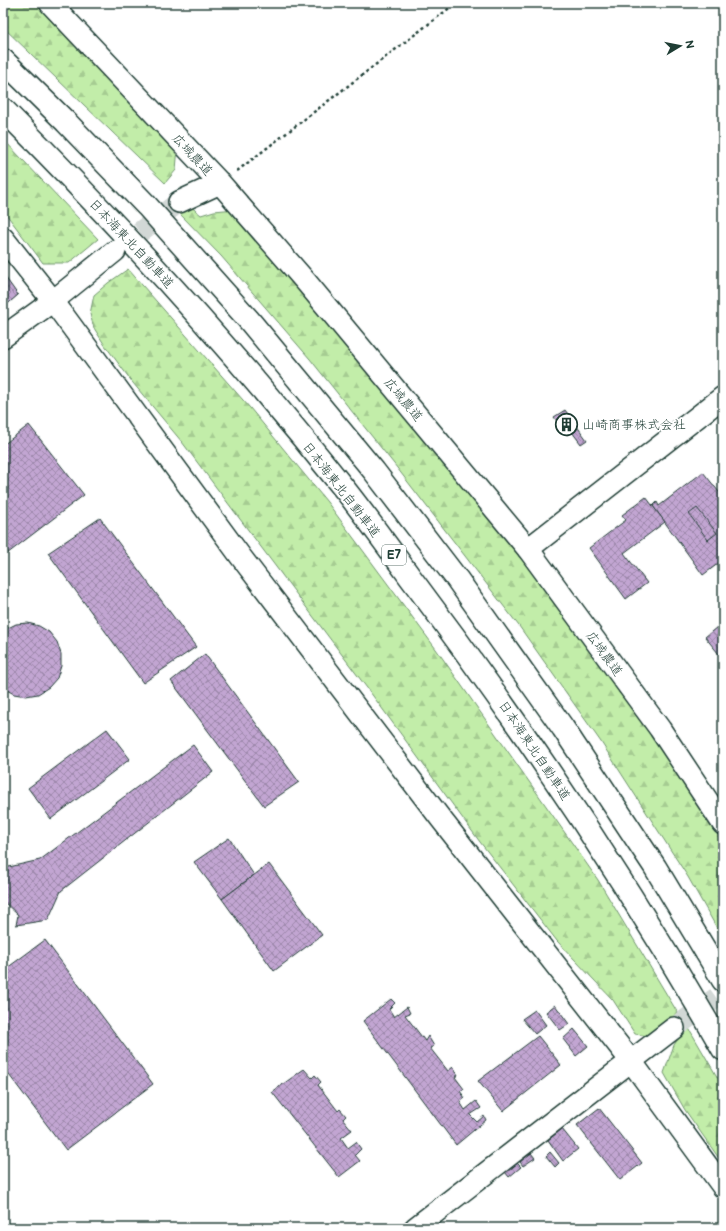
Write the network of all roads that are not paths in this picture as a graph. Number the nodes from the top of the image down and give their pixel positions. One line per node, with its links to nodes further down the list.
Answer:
1 (50, 3): 4 (street, 広域農道)
2 (3, 60): 13 (highway)
3 (3, 109): 15 (highway, 日本海東北自動車道 / E7)
4 (220, 183): 5 (street); 11 (street, 広域農道)
5 (179, 202)
6 (3, 238): 8 (street)
7 (115, 251): 8 (street)
8 (53, 300): 9 (street); 16 (street)
9 (3, 337)
10 (723, 397): 11 (street)
11 (528, 549): 12 (street, 広域農道)
12 (723, 824)
13 (723, 980)
14 (674, 1028): 16 (street)
15 (723, 1049)
16 (630, 1061): 17 (street); 18 (street)
17 (723, 1187)
18 (415, 1228)

